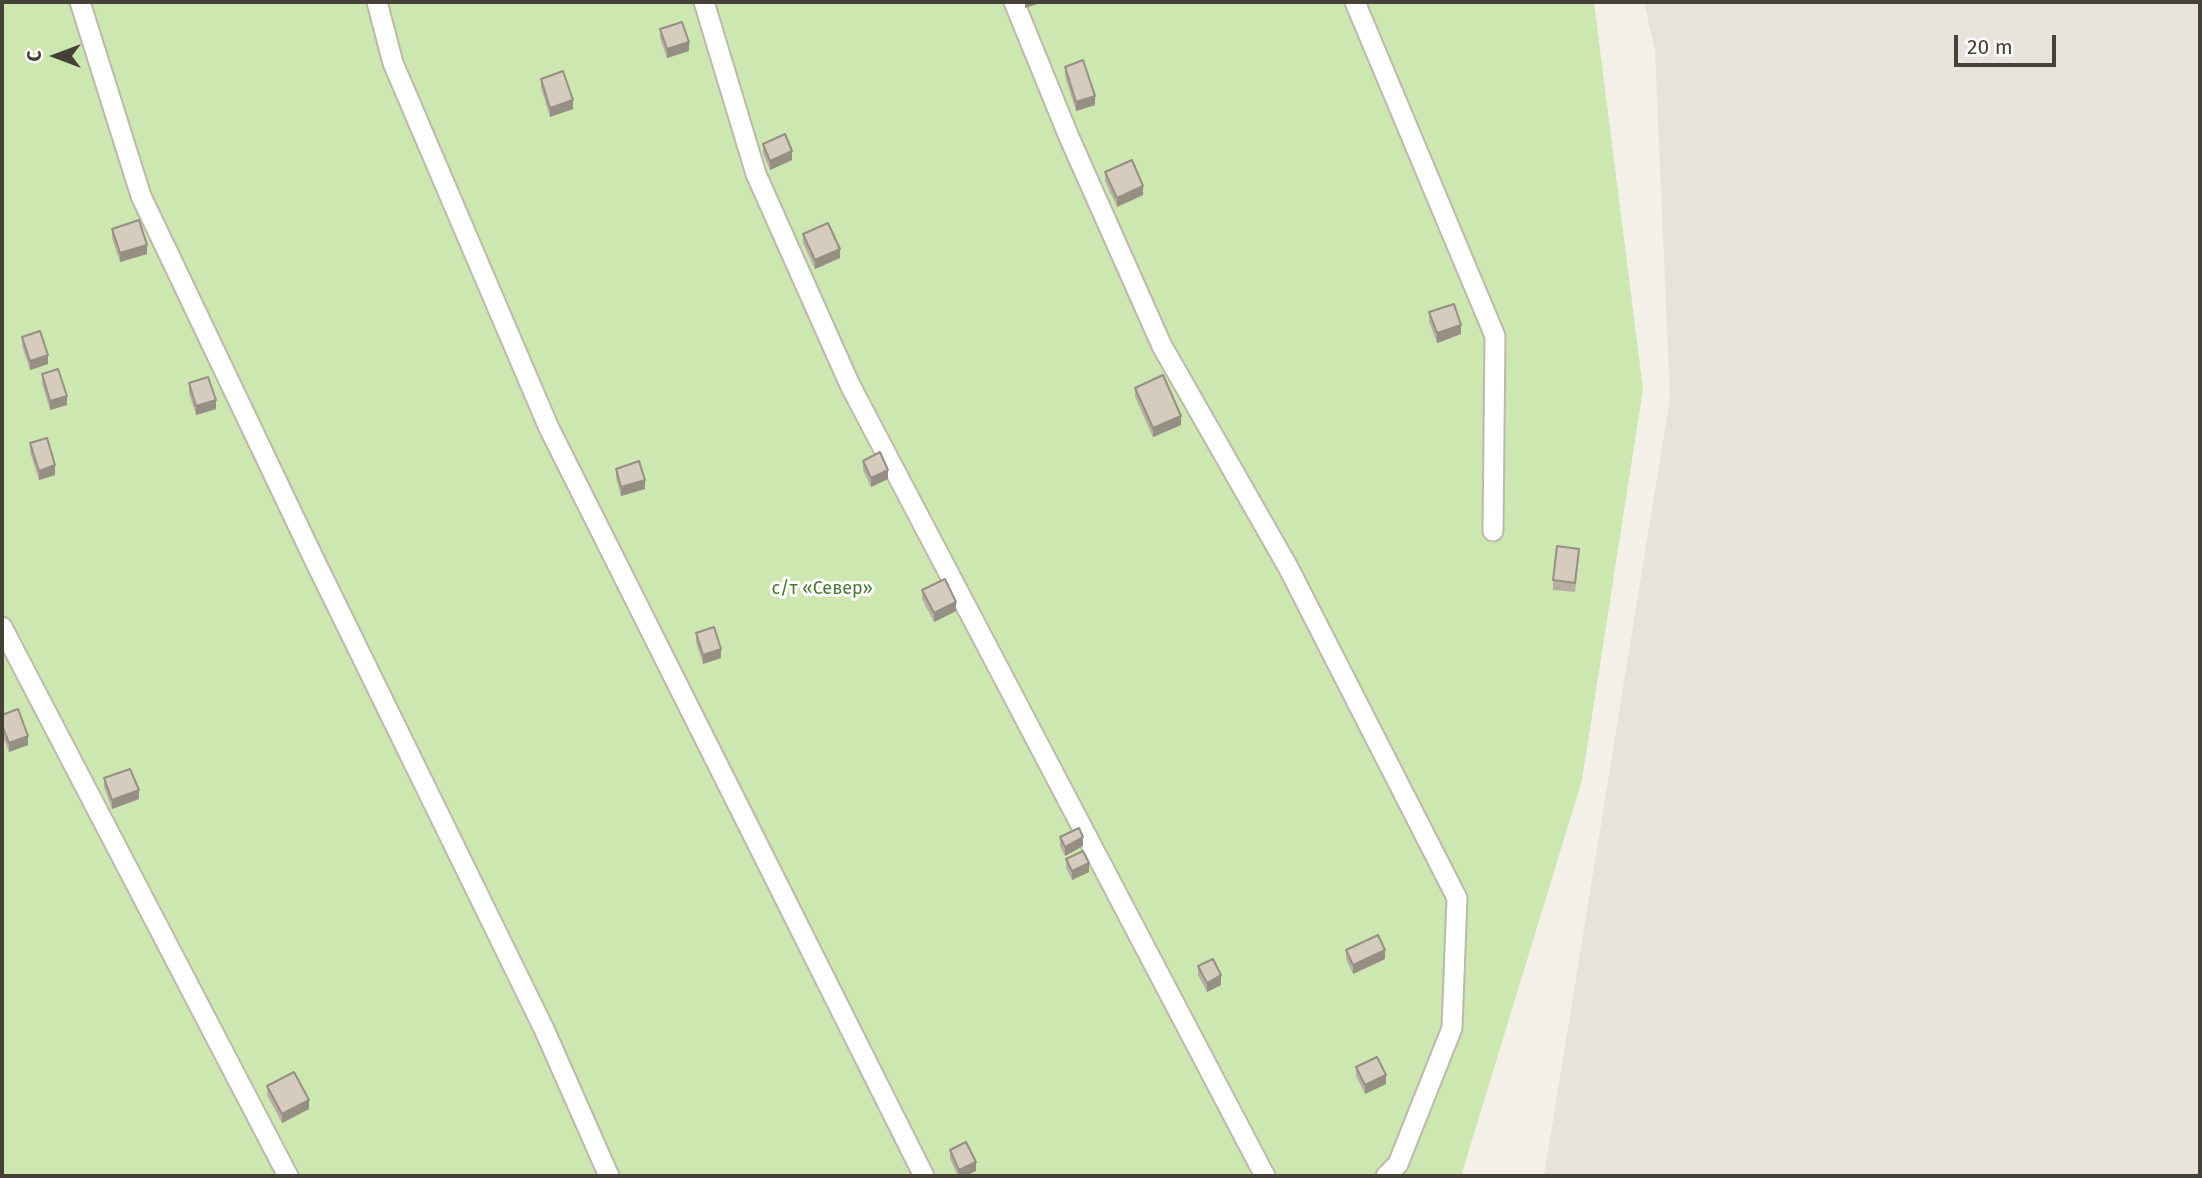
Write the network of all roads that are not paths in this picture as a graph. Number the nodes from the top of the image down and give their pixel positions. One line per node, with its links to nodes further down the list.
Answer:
1 (80, 2): 9 (lane)
2 (377, 2): 10 (lane)
3 (704, 2): 11 (lane)
4 (1014, 2): 12 (lane)
5 (1355, 2): 6 (lane)
6 (1493, 531)
7 (2, 627): 8 (lane)
8 (288, 1176)
9 (608, 1176)
10 (924, 1176)
11 (1265, 1176)
12 (1385, 1176)

